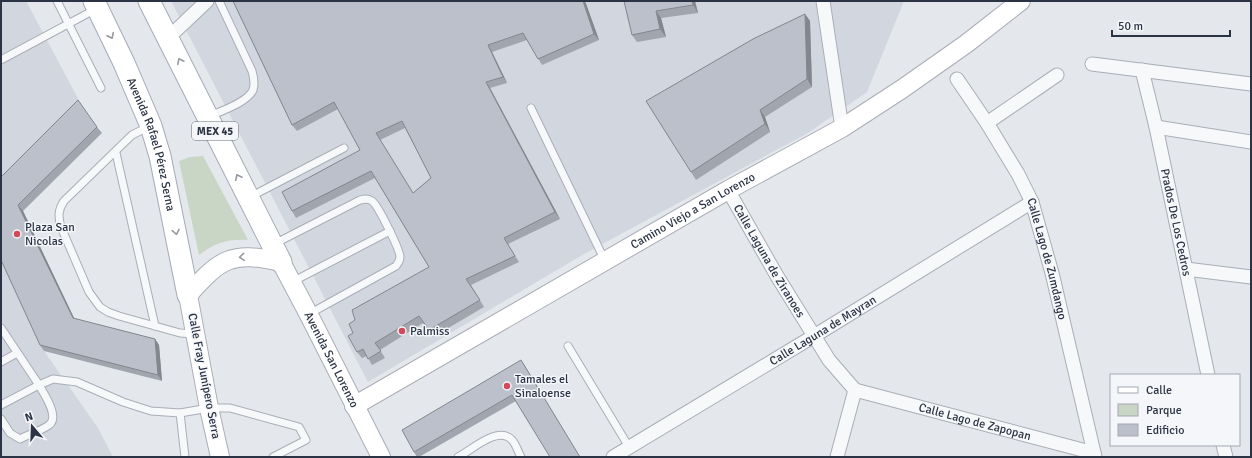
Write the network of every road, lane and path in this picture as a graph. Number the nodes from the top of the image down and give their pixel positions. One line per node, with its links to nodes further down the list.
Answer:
1 (57, 1): 8 (lane)
2 (148, 1): 9 (main road, MEX 45)
3 (207, 1): 9 (street)
4 (219, 1): 18 (lane)
5 (823, 1): 22 (street)
6 (1021, 1): 22 (street, Camino Viejo a San Lorenzo)
7 (96, 5): 8 (lane); 20 (main road, Avenida Rafael Pérez Serna, one-way to 20)
8 (68, 23): 10 (lane); 16 (lane)
9 (168, 38): 18 (main road, MEX 45, one-way to 9)
10 (1, 60)
11 (1092, 64): 12 (street)
12 (1142, 70): 15 (street); 21 (street, Prados De Los Cedros)
13 (1057, 75): 19 (street)
14 (957, 79): 19 (street, Calle Lago de Zumdango)
15 (1251, 84)
16 (101, 88)
17 (531, 108): 31 (lane)
18 (208, 117): 27 (main road, MEX 45, one-way to 18)
19 (987, 123): 28 (street, Calle Lago de Zumdango)
20 (151, 126): 25 (lane); 35 (main road, Avenida Rafael Pérez Serna, one-way to 35)
21 (1156, 127): 23 (street); 32 (street, Prados De Los Cedros)
22 (842, 128): 26 (street, Camino Viejo a San Lorenzo)
23 (1251, 142)
24 (344, 148): 27 (lane)
25 (116, 153): 37 (lane); 37 (lane)
26 (728, 190): 31 (street, Camino Viejo a San Lorenzo); 40 (street, Calle Laguna de Ziranoes)
27 (248, 198): 30 (main road, MEX 45)
28 (1032, 202): 40 (street, Calle Laguna de Mayran); 55 (street, Calle Lago de Zumdango)
29 (390, 231): 30 (lane); 34 (lane); 36 (lane)
30 (276, 254): 34 (street, Avenida San Lorenzo / MEX 45); 35 (street, one-way to 35)
31 (605, 261): 48 (street, Camino Viejo a San Lorenzo)
32 (1186, 269): 33 (street); 44 (street, Prados De Los Cedros)
33 (1251, 277)
34 (292, 282): 36 (street, Avenida San Lorenzo / MEX 45)
35 (188, 295): 39 (street, Calle Fray Junípero Serra)
36 (309, 314): 48 (street, Avenida San Lorenzo / MEX 45)
37 (155, 326): 39 (lane)
38 (1, 328): 42 (lane)
39 (195, 334): 49 (street, Calle Fray Junípero Serra)
40 (814, 336): 46 (street, Calle Laguna de Ziranoes); 53 (street, Calle Laguna de Mayran)
41 (568, 346): 53 (lane)
42 (17, 353): 43 (lane); 45 (lane)
43 (1, 362)
44 (1208, 374)
45 (39, 385): 47 (lane); 50 (lane); 51 (lane)
46 (855, 390): 55 (street, Calle Lago de Zapopan); 63 (street)
47 (1, 404)
48 (354, 406): 59 (street, Avenida San Lorenzo / MEX 45)
49 (209, 408): 50 (lane); 57 (street, Calle Fray Junípero Serra); 58 (lane)
50 (180, 413): 56 (lane)
51 (1, 419)
52 (1223, 446): 64 (street)
53 (629, 447): 62 (street, Calle Laguna de Mayran)
54 (469, 454): 60 (lane); 61 (lane)
55 (1095, 455)
56 (185, 457)
57 (220, 457)
58 (272, 457)
59 (381, 457)
60 (458, 457)
61 (521, 457)
62 (613, 457)
63 (837, 457)
64 (1226, 457)

